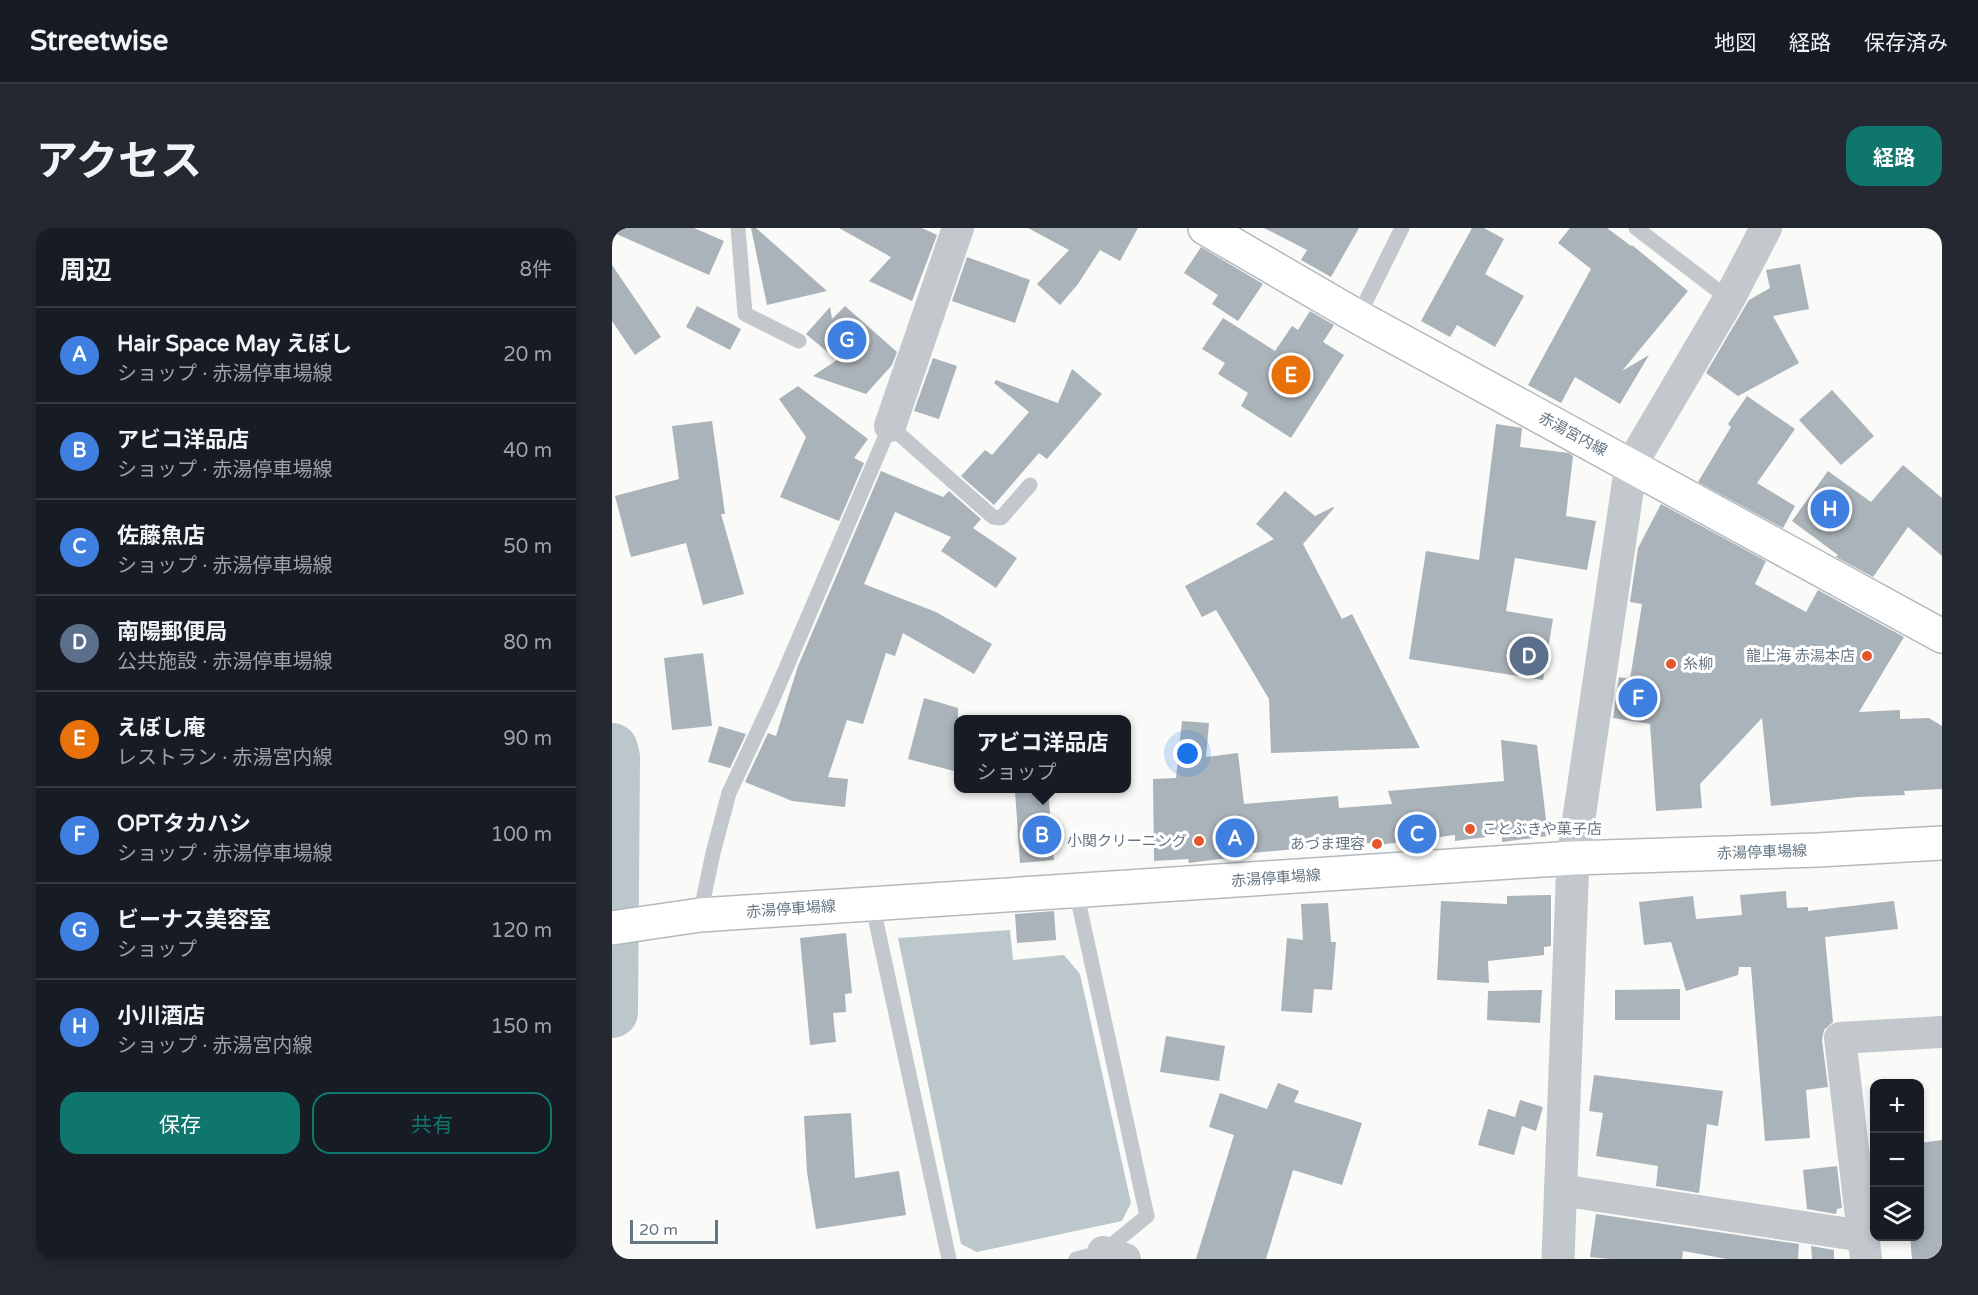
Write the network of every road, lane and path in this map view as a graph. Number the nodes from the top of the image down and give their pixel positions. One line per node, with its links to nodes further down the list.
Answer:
1 (738, 228): 9 (lane)
2 (958, 228): 10 (street)
3 (1402, 228): 8 (lane)
4 (1636, 228): 7 (lane)
5 (1766, 228): 7 (street)
6 (1210, 229): 8 (main road, 赤湯宮内線)
7 (1729, 298): 11 (street)
8 (1358, 317): 11 (main road, 赤湯宮内線)
9 (799, 341)
10 (890, 426): 12 (lane); 18 (lane)
11 (1631, 465): 13 (main road, 赤湯宮内線); 15 (street)
12 (1030, 485)
13 (1942, 636)
14 (1942, 843): 15 (main road, 赤湯停車場線)
15 (1573, 858): 16 (main road, 赤湯停車場線); 21 (street)
16 (1076, 891): 17 (main road, 赤湯停車場線); 23 (lane)
17 (872, 903): 18 (main road, 赤湯停車場線); 24 (lane)
18 (700, 915): 19 (main road, 赤湯停車場線)
19 (612, 927)
20 (1942, 1032): 22 (street)
21 (1560, 1190): 22 (street); 25 (street)
22 (1865, 1248)
23 (1101, 1257)
24 (949, 1259)
25 (1558, 1259)

